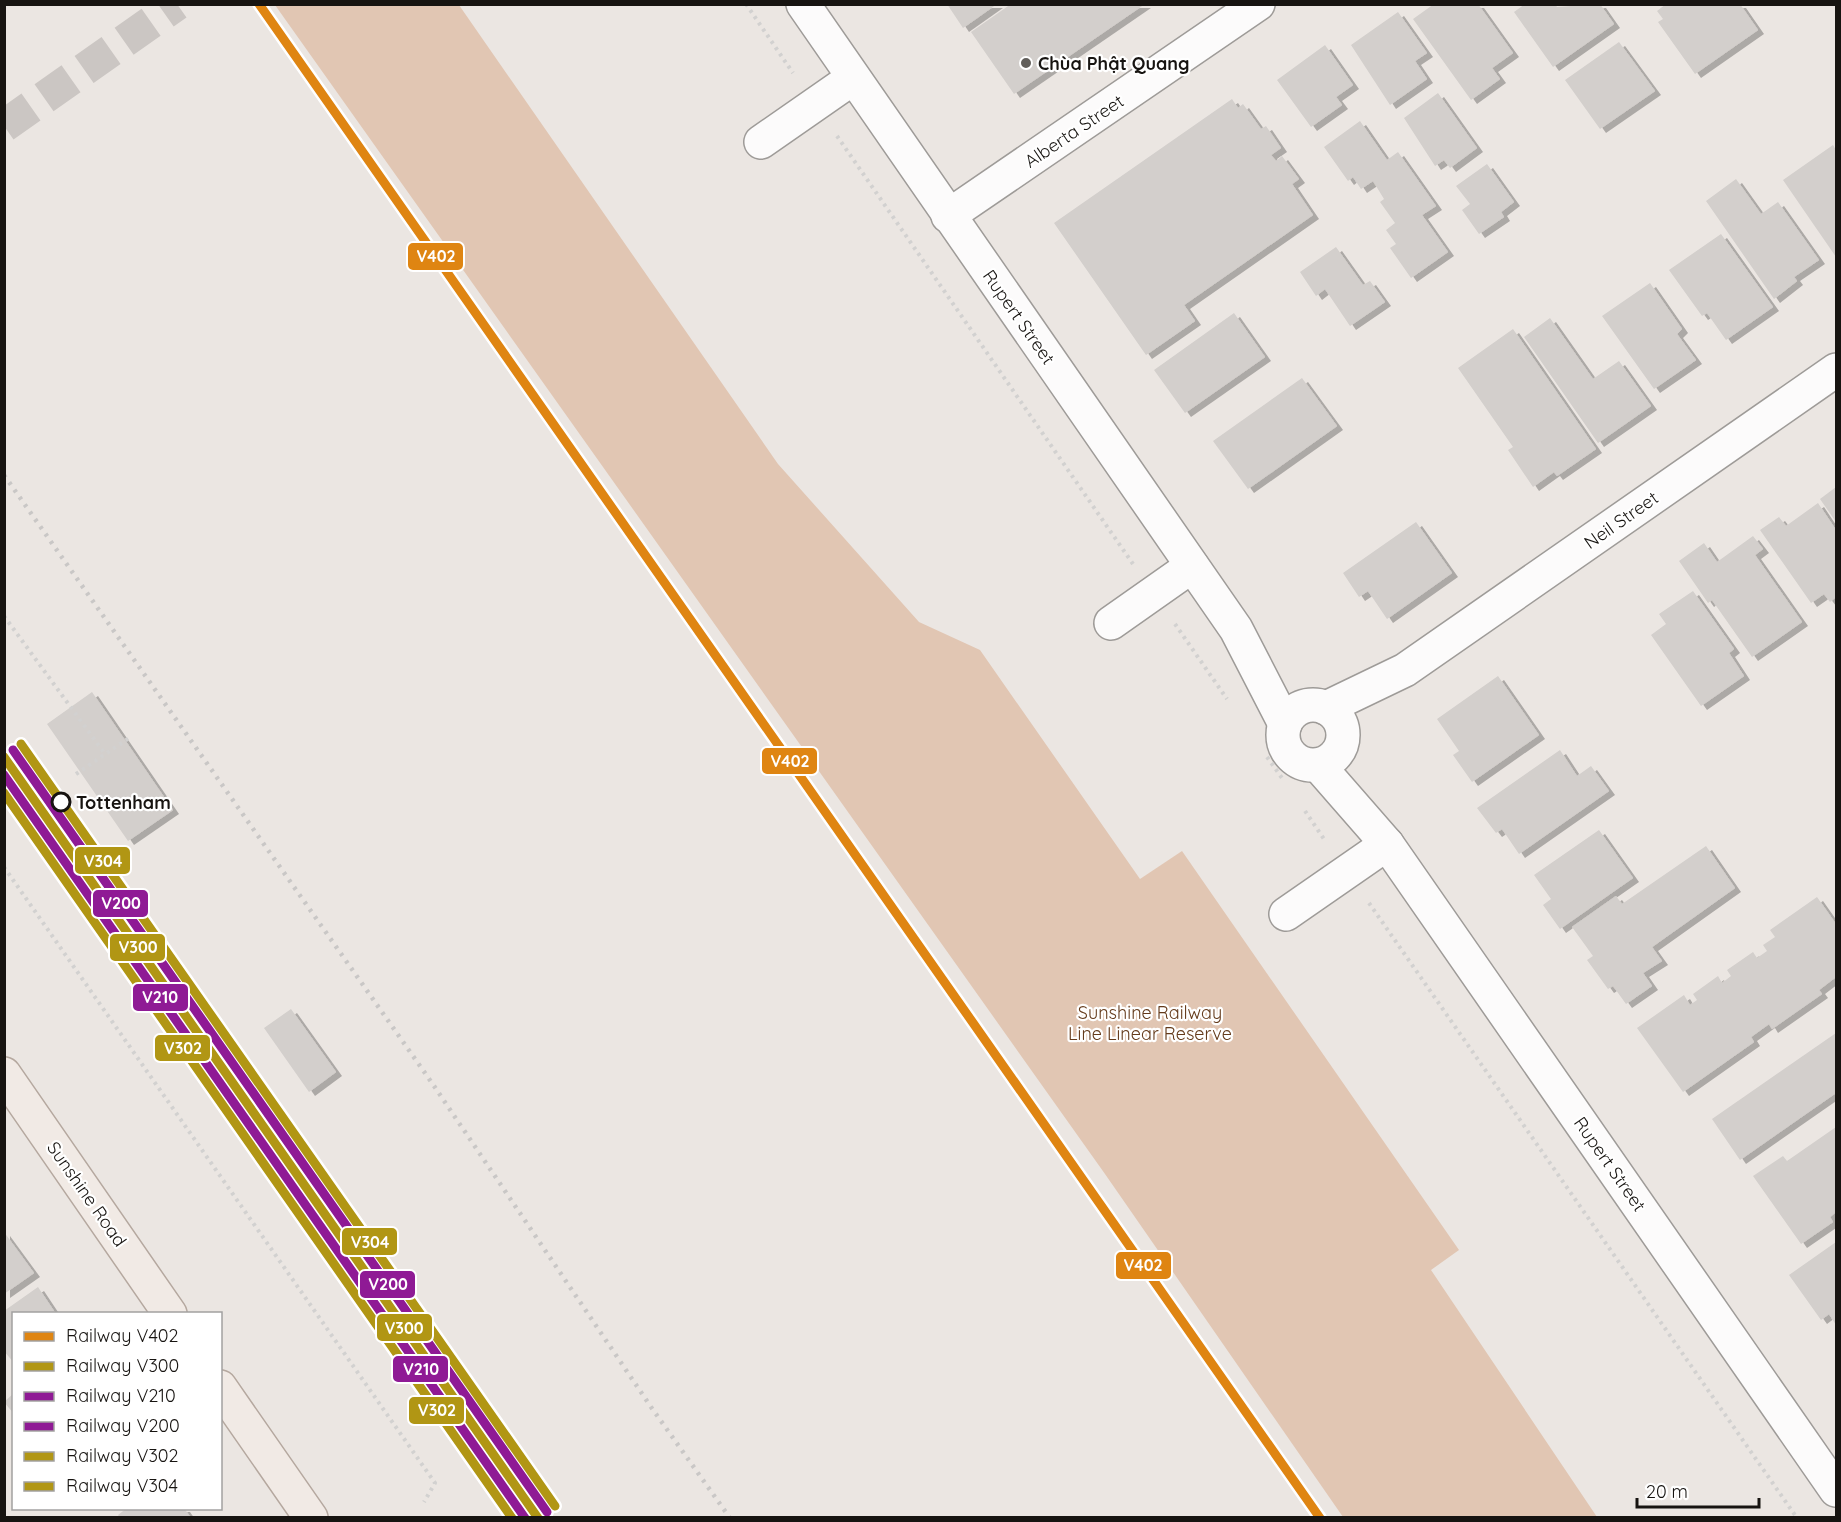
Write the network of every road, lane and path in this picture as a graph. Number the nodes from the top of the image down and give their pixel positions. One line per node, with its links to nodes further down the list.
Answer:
1 (803, 4): 3 (street, Rupert Street)
2 (1258, 4): 5 (street, Alberta Street)
3 (854, 78): 4 (street); 5 (street, Rupert Street)
4 (761, 142)
5 (948, 216): 7 (street, Rupert Street)
6 (1836, 370): 10 (street, Neil Street)
7 (1192, 566): 9 (street); 11 (street, Rupert Street)
8 (4, 616): 14 (path)
9 (1111, 624)
10 (1405, 670): 11 (street, Neil Street); 13 (street, Neil Street)
11 (1307, 713): 13 (street); 13 (street)
12 (129, 738): 14 (path)
13 (1333, 750): 16 (street, Rupert Street)
14 (105, 754): 15 (path)
15 (76, 774)
16 (1385, 841): 18 (street); 22 (street, Rupert Street)
17 (4, 867): 23 (path)
18 (1286, 914)
19 (4, 1074): 20 (main road, Sunshine Road)
20 (169, 1312)
21 (222, 1390): 24 (main road)
22 (1836, 1490)
23 (424, 1502)
24 (311, 1518)

